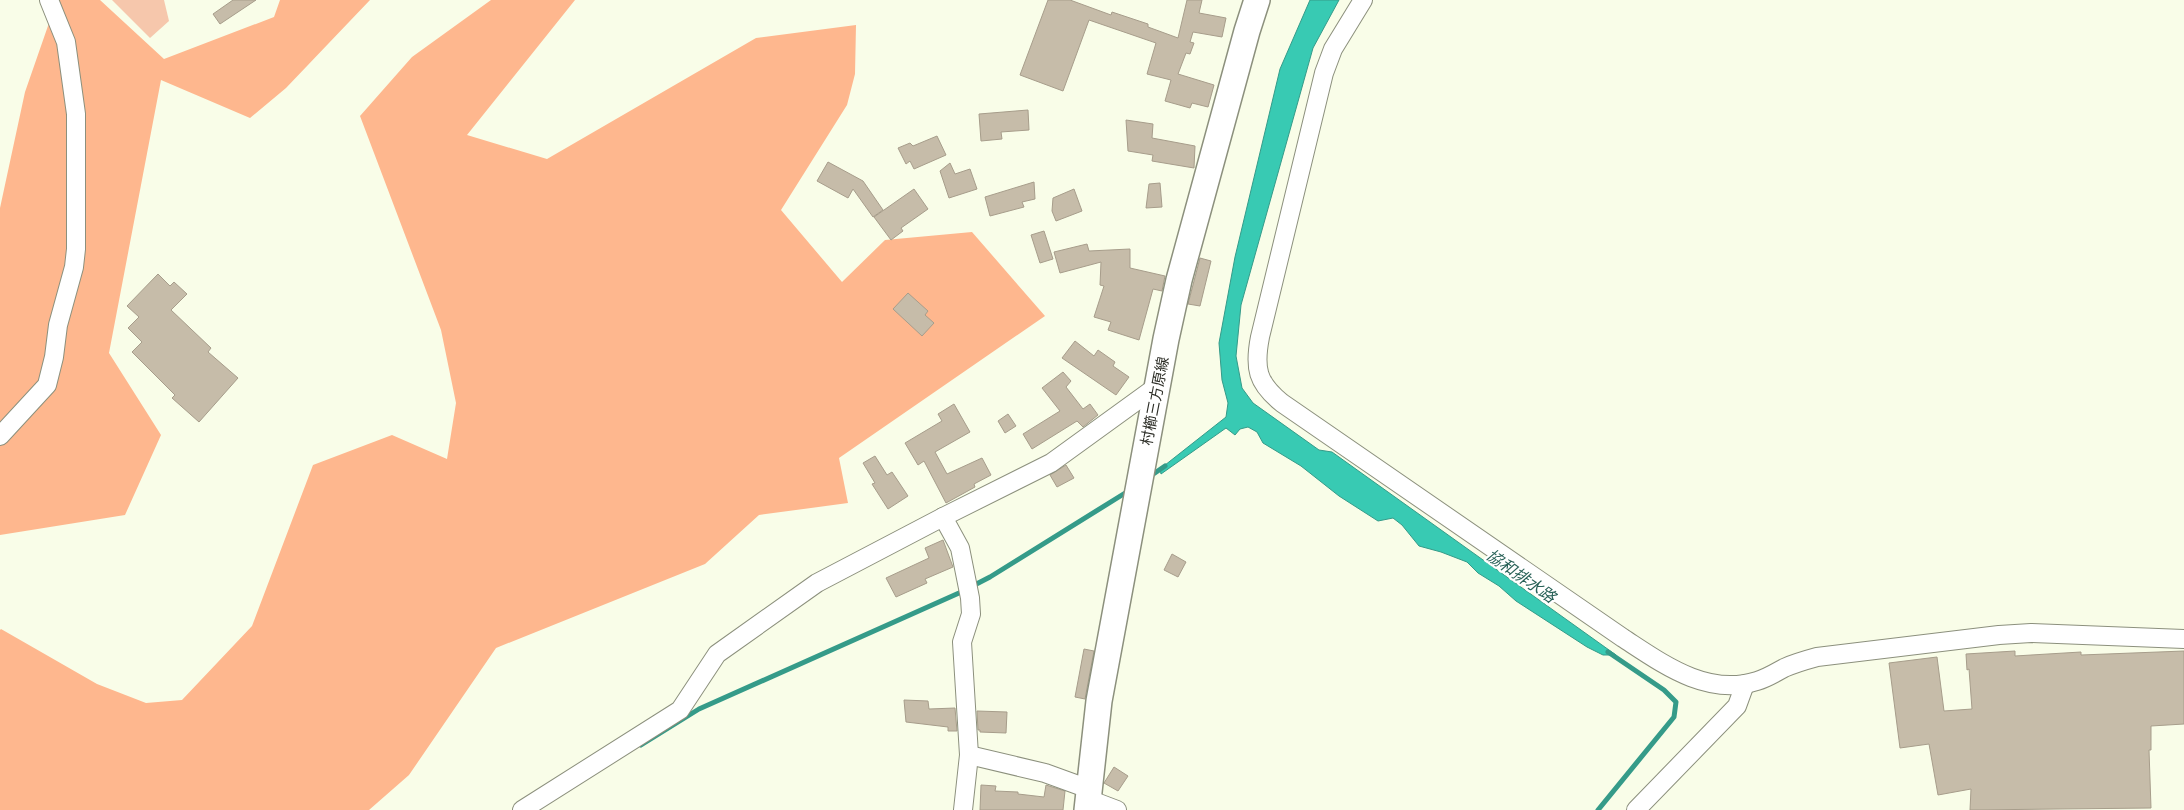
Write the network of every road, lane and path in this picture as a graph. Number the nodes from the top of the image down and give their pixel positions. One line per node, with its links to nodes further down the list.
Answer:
1 (49, 0): 5 (street)
2 (1257, 0): 4 (main road, 村櫛三方原線)
3 (1362, 0): 8 (street)
4 (1157, 391): 6 (street); 10 (main road, 村櫛三方原線)
5 (0, 436)
6 (943, 517): 9 (street); 11 (street)
7 (2184, 639): 8 (street)
8 (1745, 684): 14 (street)
9 (970, 755): 10 (street); 12 (street)
10 (1088, 799): 13 (street)
11 (522, 810)
12 (963, 810)
13 (1117, 810)
14 (1636, 810)

